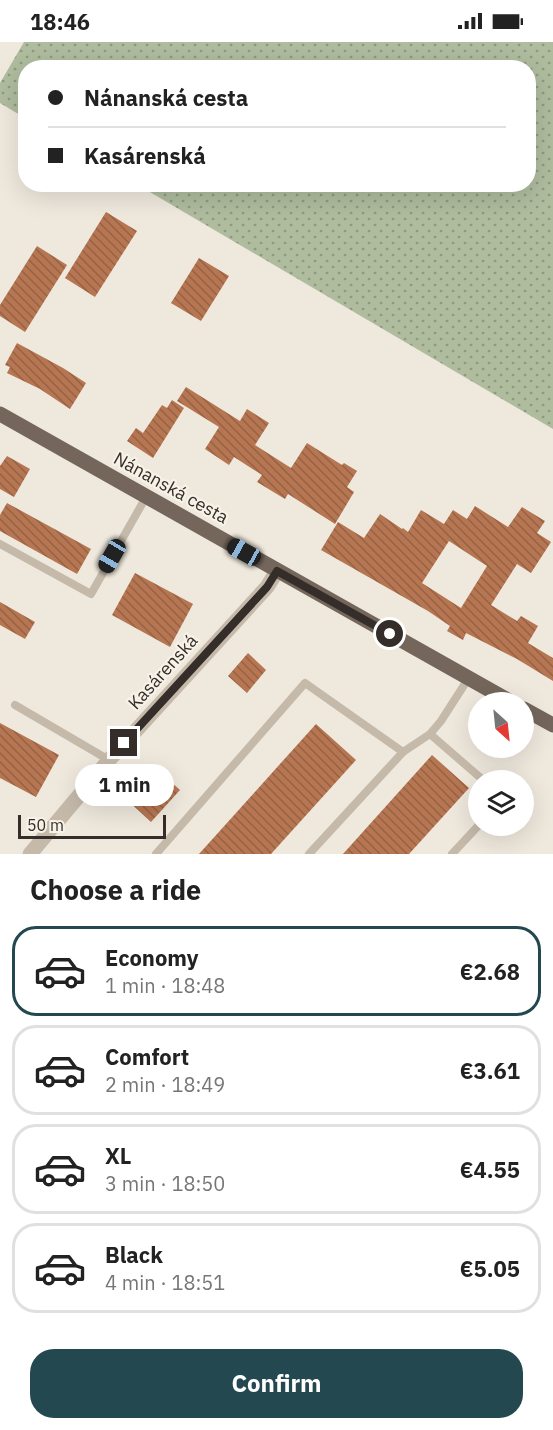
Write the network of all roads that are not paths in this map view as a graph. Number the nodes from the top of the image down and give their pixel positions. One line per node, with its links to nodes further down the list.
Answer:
1 (0, 414): 2 (main road, Nánanská cesta)
2 (146, 497): 3 (lane); 4 (main road, Nánanská cesta)
3 (0, 544)
4 (277, 571): 5 (main road, Nánanská cesta); 12 (street, Kasárenská)
5 (468, 679): 6 (main road, Nánanská cesta); 10 (lane)
6 (492, 692)
7 (15, 705): 12 (lane)
8 (534, 715): 9 (main road)
9 (553, 725)
10 (430, 734): 11 (lane); 13 (lane)
11 (403, 752): 16 (lane); 17 (lane)
12 (109, 760): 15 (street, Kasárenská)
13 (471, 770)
14 (468, 836): 18 (lane)
15 (30, 854)
16 (156, 854)
17 (309, 854)
18 (452, 854)

